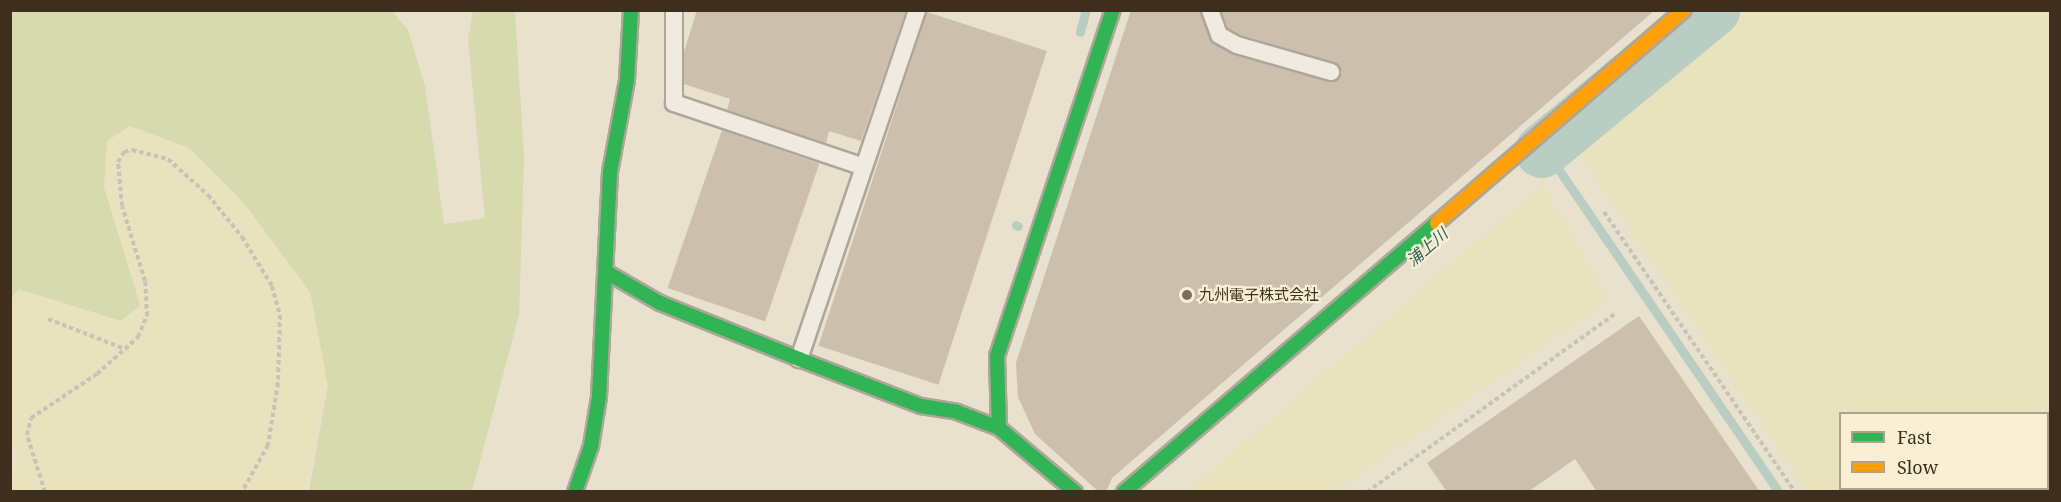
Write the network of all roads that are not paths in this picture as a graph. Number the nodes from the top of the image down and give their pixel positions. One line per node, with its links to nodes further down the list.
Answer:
1 (632, 10): 9 (street)
2 (674, 10): 8 (lane)
3 (917, 10): 8 (lane)
4 (1113, 10): 11 (street)
5 (1210, 10): 7 (lane)
6 (1684, 10): 14 (street)
7 (1331, 72)
8 (864, 167): 10 (lane)
9 (608, 273): 10 (street); 12 (street)
10 (799, 359): 11 (street)
11 (999, 428): 13 (street)
12 (575, 492)
13 (1075, 492)
14 (1124, 492)

